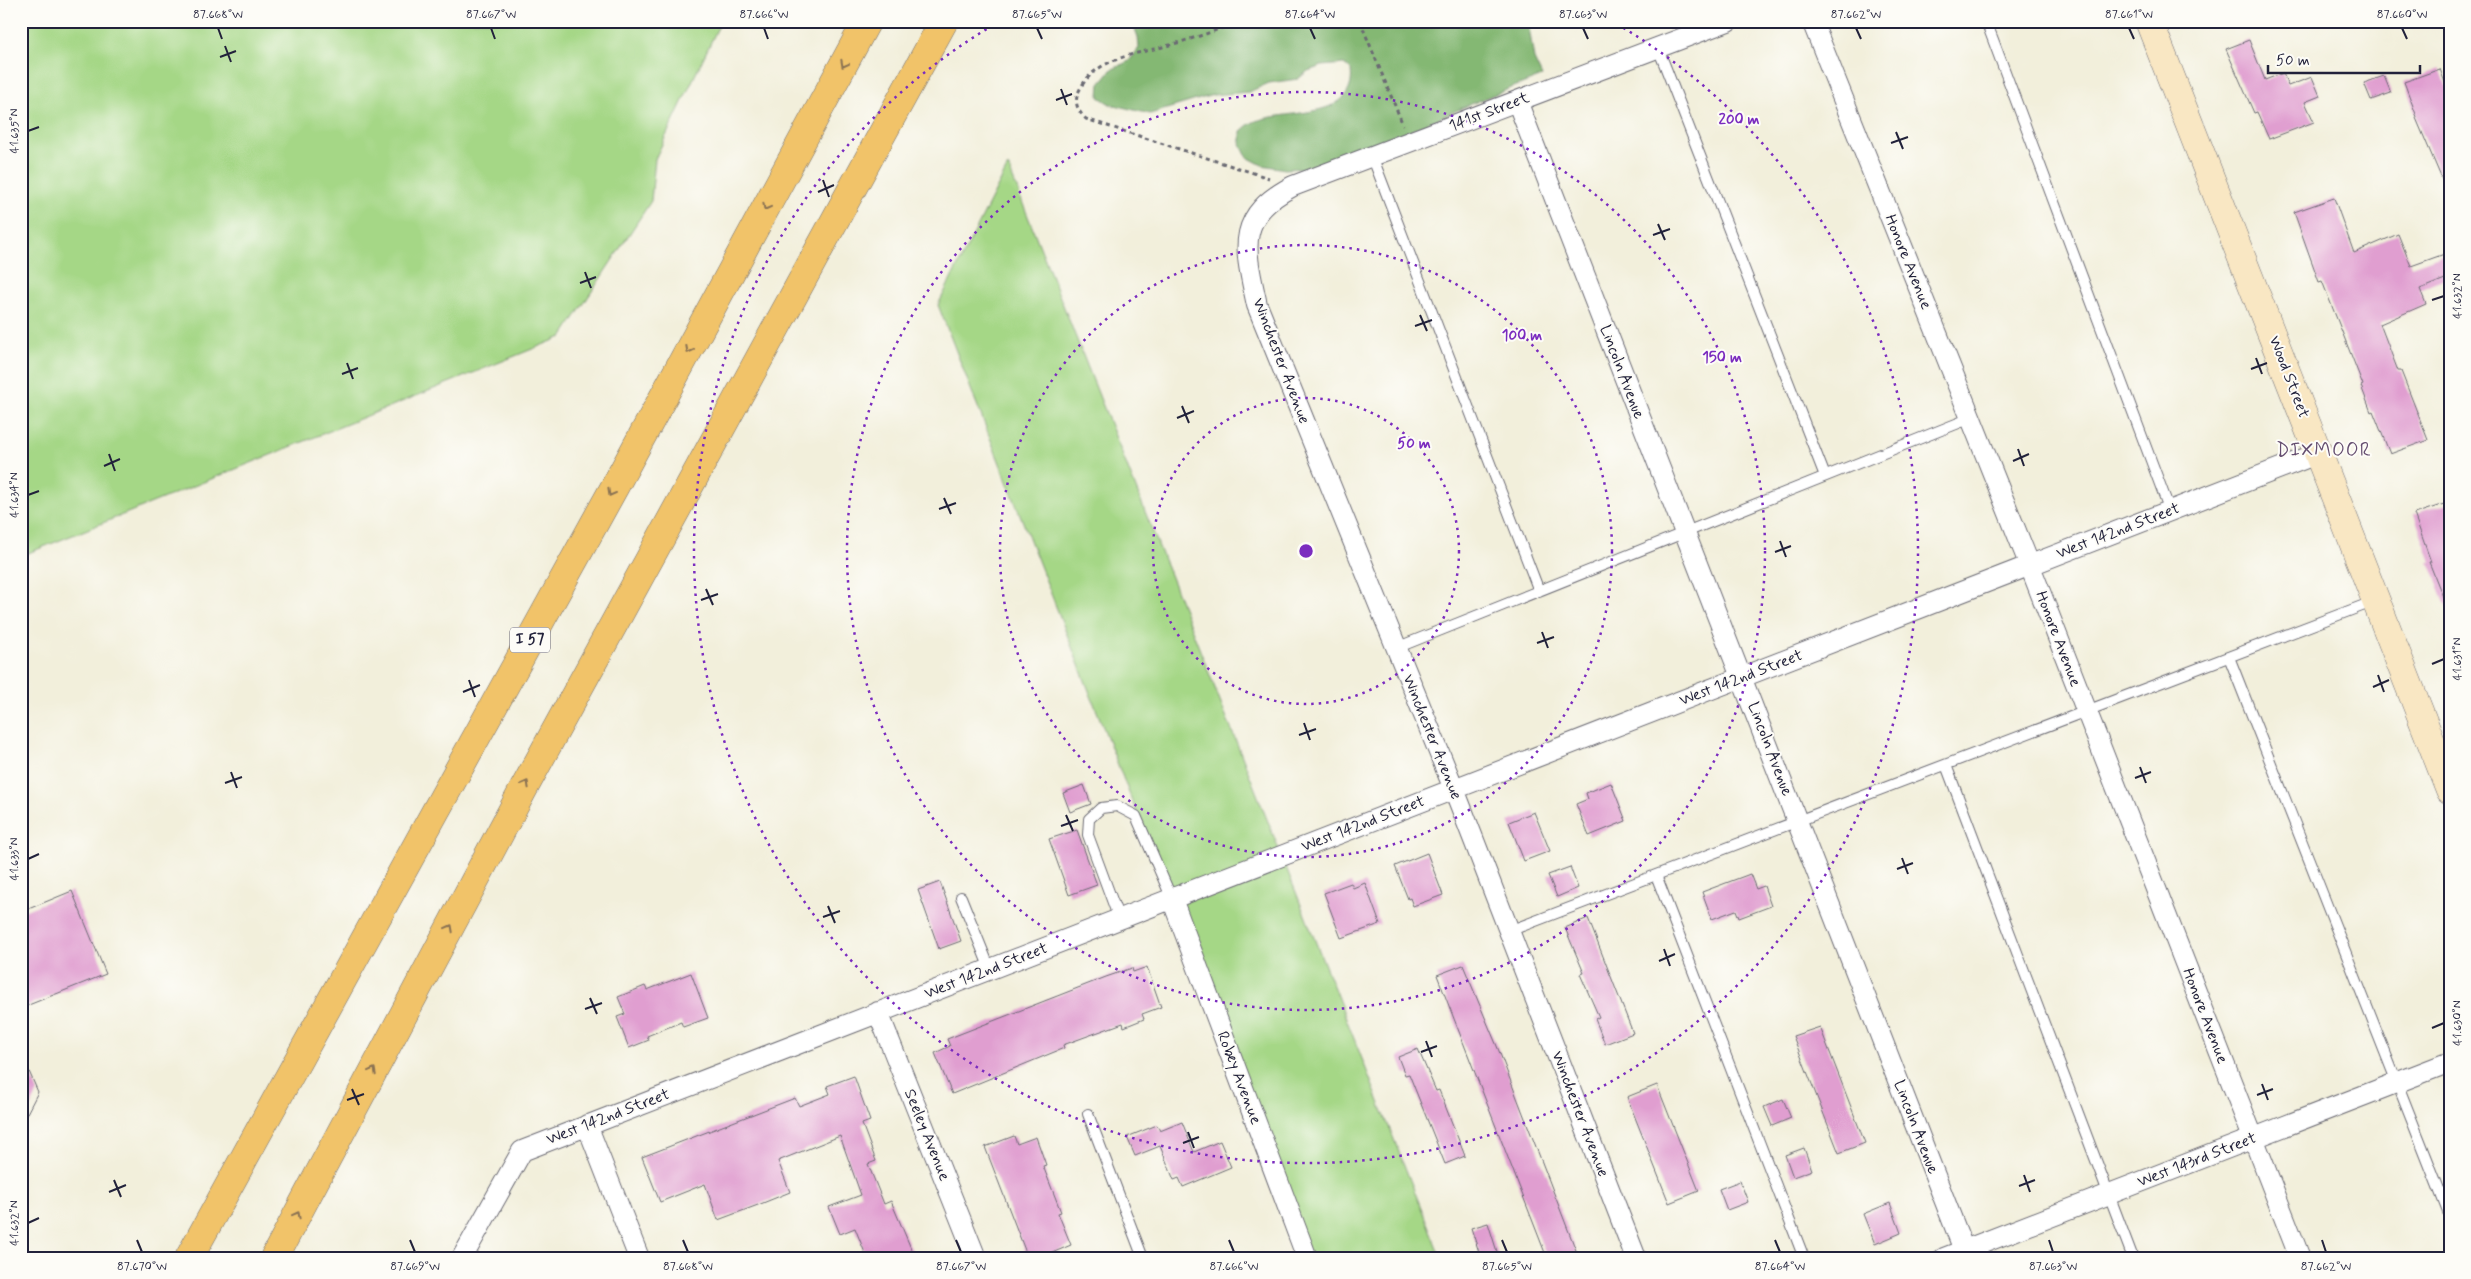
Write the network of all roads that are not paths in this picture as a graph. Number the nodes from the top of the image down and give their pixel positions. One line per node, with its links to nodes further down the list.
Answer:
1 (867, 21): 42 (highway, I 57, one-way to 42)
2 (944, 21): 43 (highway, one-way to 2)
3 (1728, 21): 7 (street, 141st Street)
4 (1812, 21): 11 (street, Honore Avenue)
5 (1986, 21): 14 (lane)
6 (2149, 21): 12 (main road, Wood Street)
7 (1658, 48): 8 (street, 141st Street); 13 (lane)
8 (1517, 101): 9 (street, 141st Street); 15 (street, Lincoln Avenue)
9 (1372, 156): 10 (street, 141st Street); 17 (lane)
10 (1257, 214): 19 (street, Winchester Avenue)
11 (1971, 418): 13 (lane); 16 (street, Honore Avenue)
12 (2319, 453): 14 (street, West 142nd Street); 18 (main road, Wood Street)
13 (1825, 476): 15 (lane)
14 (2170, 511): 16 (street, West 142nd Street)
15 (1685, 532): 17 (lane); 21 (street, Lincoln Avenue)
16 (2030, 566): 21 (street, West 142nd Street); 22 (street, Honore Avenue)
17 (1539, 590): 19 (lane)
18 (2376, 601): 20 (lane); 25 (main road, Wood Street)
19 (1396, 648): 24 (street, Winchester Avenue)
20 (2229, 657): 22 (lane); 35 (lane)
21 (1742, 677): 24 (street, West 142nd Street); 26 (street, Lincoln Avenue)
22 (2086, 711): 23 (lane); 38 (street, Honore Avenue)
23 (1946, 765): 26 (lane); 39 (lane)
24 (1454, 789): 29 (street, West 142nd Street); 31 (street, Winchester Avenue)
25 (2450, 790)
26 (1798, 821): 27 (lane); 41 (street, Lincoln Avenue)
27 (1656, 875): 31 (lane); 50 (lane)
28 (961, 897): 32 (lane)
29 (1172, 899): 30 (street, West 142nd Street); 30 (lane); 48 (street, Robey Avenue)
30 (1119, 919): 32 (street, West 142nd Street)
31 (1509, 931): 49 (street, Winchester Avenue)
32 (990, 969): 33 (street, West 142nd Street)
33 (878, 1012): 37 (street, West 142nd Street); 46 (street, Seeley Avenue)
34 (2450, 1062): 35 (street, West 143rd Street)
35 (2397, 1082): 38 (street, West 143rd Street); 40 (lane)
36 (1088, 1114): 47 (lane)
37 (587, 1125): 44 (street, West 142nd Street); 45 (street)
38 (2253, 1138): 39 (street, West 143rd Street); 53 (street, Honore Avenue)
39 (2109, 1194): 41 (street, West 143rd Street); 52 (lane)
40 (2450, 1217)
41 (1965, 1254): 51 (street, West 143rd Street)
42 (189, 1258)
43 (274, 1258)
44 (462, 1258)
45 (639, 1258)
46 (976, 1258)
47 (1142, 1258)
48 (1306, 1258)
49 (1636, 1258)
50 (1804, 1258)
51 (1944, 1258)
52 (2134, 1258)
53 (2300, 1258)

